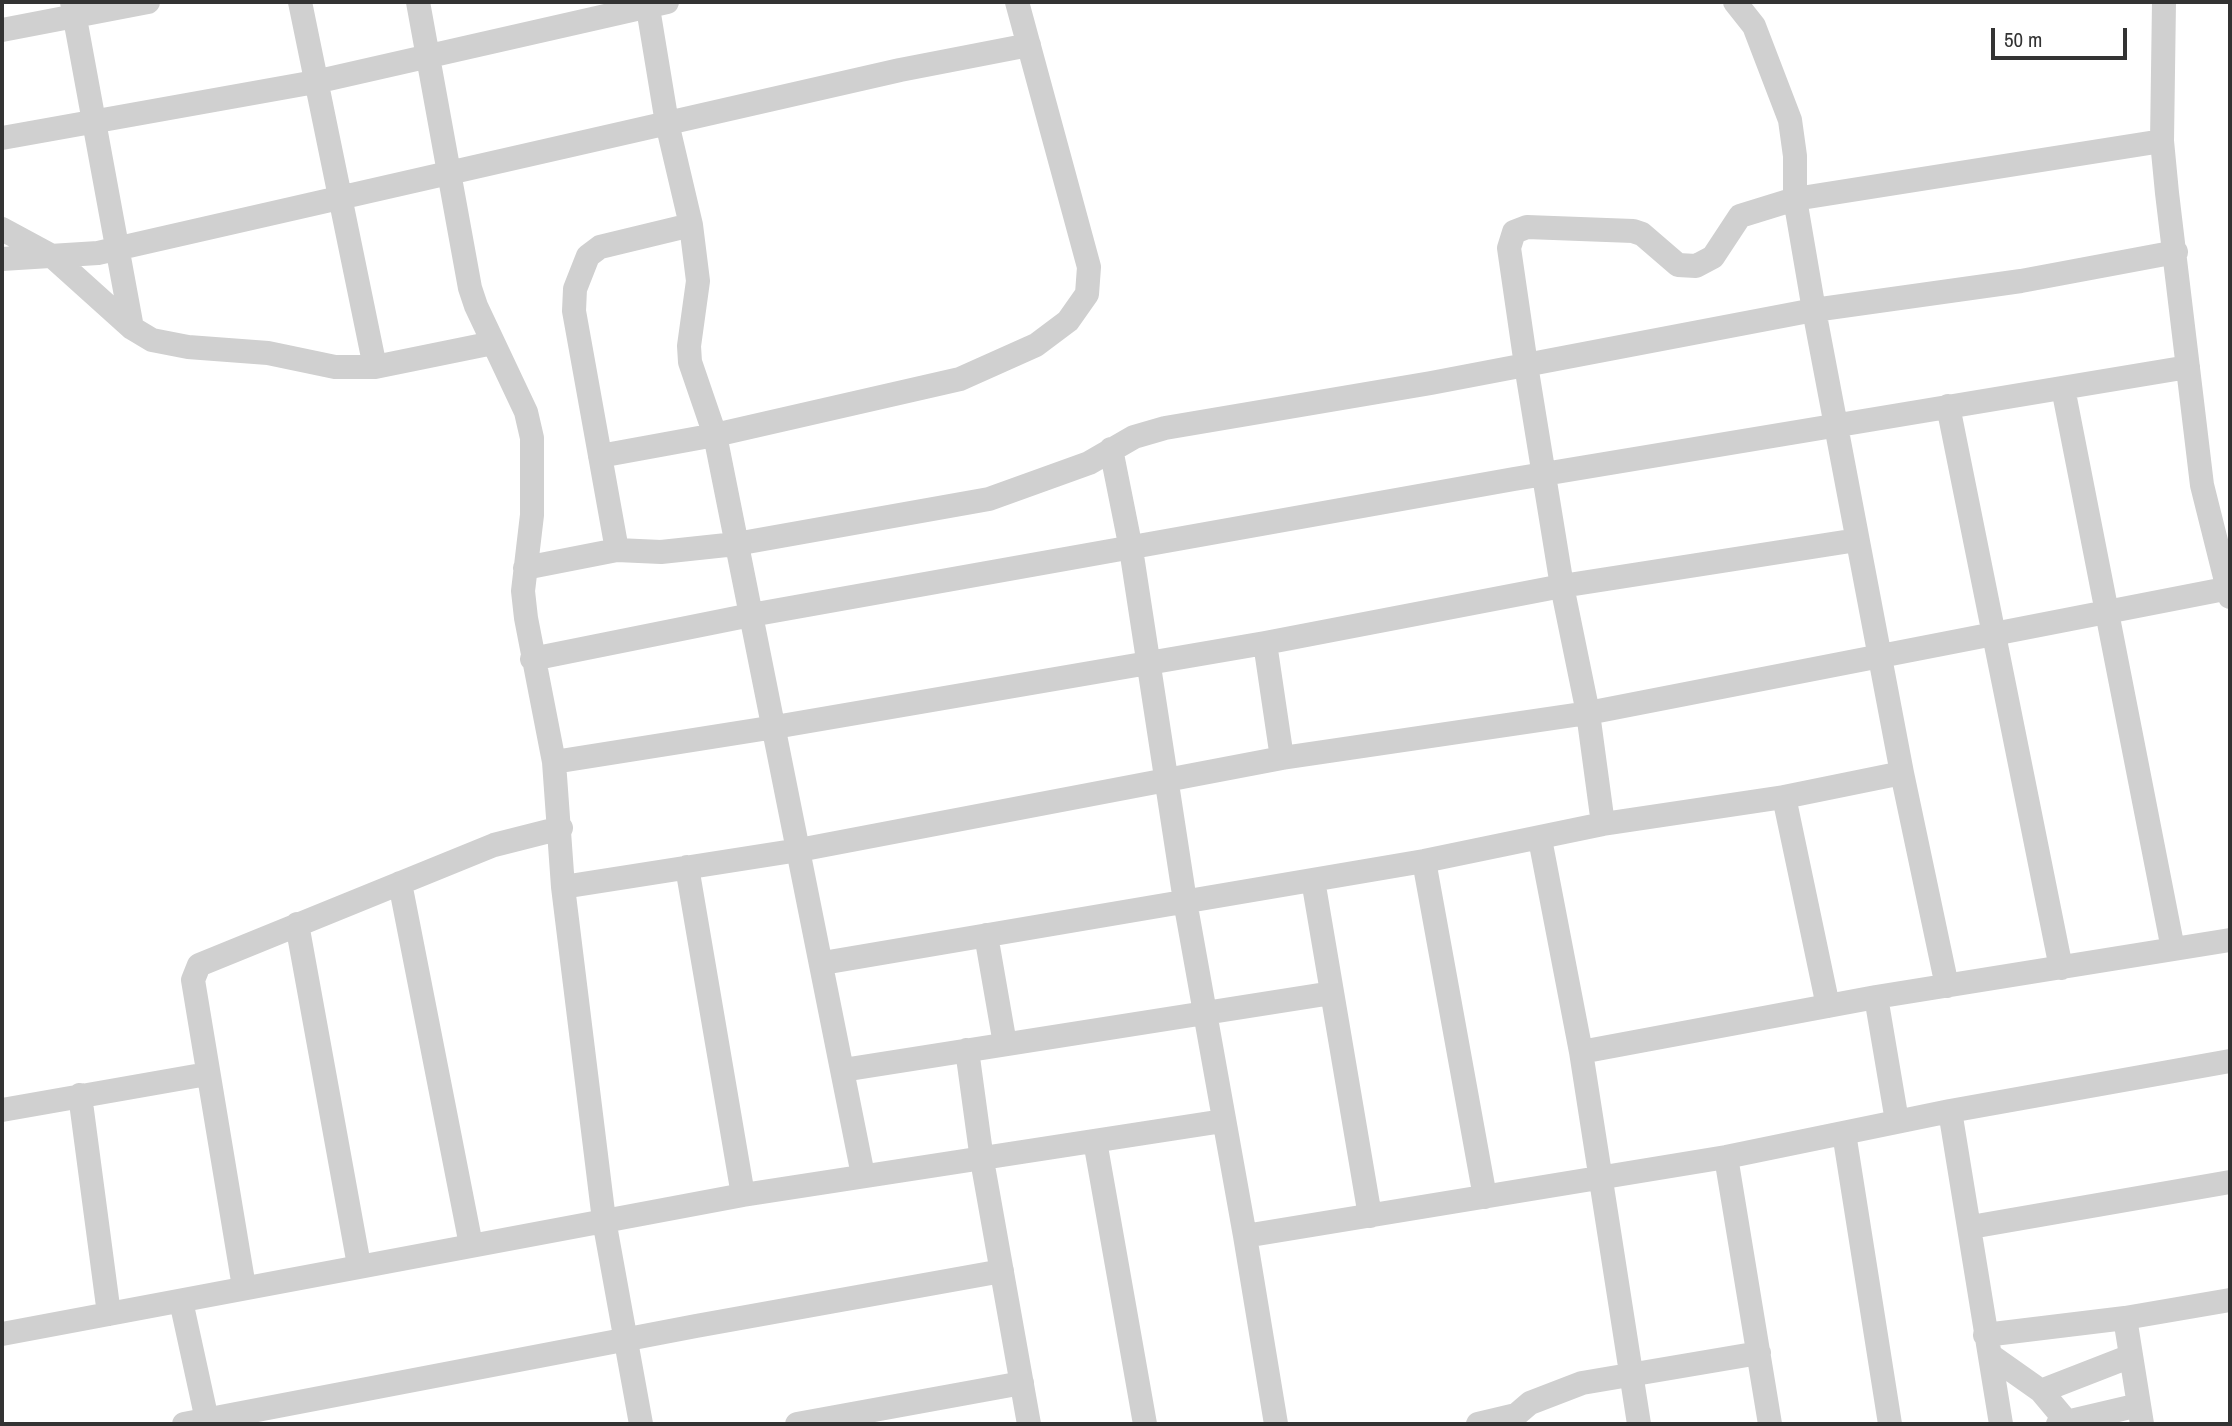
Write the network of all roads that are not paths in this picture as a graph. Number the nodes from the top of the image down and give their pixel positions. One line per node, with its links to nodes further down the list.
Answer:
1 (148, 2): 8 (street)
2 (300, 2): 12 (street)
3 (418, 2): 11 (street)
4 (1017, 2): 10 (street)
5 (1735, 2): 19 (street)
6 (2164, 2): 16 (street)
7 (654, 3): 11 (street); 14 (street)
8 (74, 9): 9 (street); 13 (street)
9 (2, 30)
10 (1029, 45): 14 (street); 35 (street)
11 (428, 57): 12 (street); 17 (street)
12 (315, 82): 13 (street); 18 (street)
13 (94, 120): 15 (street); 22 (street)
14 (667, 123): 17 (street); 20 (street)
15 (2, 138)
16 (2162, 141): 19 (street); 23 (street)
17 (447, 173): 18 (street); 28 (street)
18 (339, 197): 22 (street); 30 (street)
19 (1795, 199): 26 (street); 29 (street)
20 (691, 225): 35 (street); 37 (street)
21 (2, 229): 24 (street)
22 (118, 248): 24 (street); 27 (street)
23 (2176, 252): 26 (street); 31 (street)
24 (51, 256): 25 (street); 27 (street)
25 (2, 259)
26 (1814, 310): 29 (street); 34 (street)
27 (132, 328): 30 (street)
28 (494, 343): 30 (street); 43 (street)
29 (1526, 365): 36 (street); 38 (street)
30 (375, 367)
31 (2188, 367): 32 (street); 45 (street)
32 (2063, 388): 33 (street); 46 (street)
33 (1948, 406): 34 (street); 48 (street)
34 (1835, 423): 38 (street); 39 (street)
35 (715, 435): 37 (street); 40 (street)
36 (1111, 449): 40 (street); 41 (street)
37 (600, 456): 42 (street)
38 (1543, 475): 41 (street); 44 (street)
39 (1857, 540): 44 (street); 50 (street)
40 (736, 544): 42 (street); 47 (street)
41 (1131, 549): 47 (street); 52 (street)
42 (617, 550): 43 (street)
43 (525, 568): 51 (street)
44 (1562, 586): 49 (street); 53 (street)
45 (2229, 592): 46 (street)
46 (2105, 614): 48 (street); 73 (street)
47 (751, 615): 51 (street); 54 (street)
48 (1993, 635): 50 (street); 75 (street)
49 (1265, 643): 52 (street); 55 (street)
50 (1880, 658): 53 (street); 57 (street)
51 (532, 659): 56 (street)
52 (1149, 663): 54 (street); 58 (street)
53 (1588, 713): 55 (street); 60 (street)
54 (775, 727): 56 (street); 63 (street)
55 (1282, 758): 58 (street)
56 (554, 761): 61 (street)
57 (1902, 773): 59 (street); 76 (street)
58 (1166, 779): 63 (street); 69 (street)
59 (1784, 797): 60 (street); 79 (street)
60 (1604, 824): 62 (street)
61 (561, 828): 67 (street); 68 (street)
62 (1540, 839): 64 (street); 83 (street)
63 (799, 849): 65 (street); 74 (street)
64 (1424, 861): 66 (street); 100 (street)
65 (687, 867): 68 (street); 99 (street)
66 (1313, 880): 69 (street); 77 (street)
67 (400, 883): 70 (street); 105 (street)
68 (563, 887): 102 (street)
69 (1185, 901): 71 (street); 80 (street)
70 (297, 924): 86 (street); 106 (street)
71 (986, 935): 74 (street); 81 (street)
72 (2230, 940): 73 (street)
73 (2173, 949): 75 (street)
74 (823, 963): 85 (street)
75 (2061, 968): 76 (street)
76 (1947, 986): 78 (street)
77 (1332, 993): 80 (street); 101 (street)
78 (1876, 997): 79 (street); 91 (street)
79 (1828, 1006): 83 (street)
80 (1204, 1011): 81 (street); 90 (street)
81 (1005, 1044): 82 (street)
82 (967, 1051): 85 (street); 95 (street)
83 (1581, 1052): 97 (street)
84 (2230, 1060): 89 (street)
85 (843, 1070): 96 (street)
86 (207, 1074): 87 (street); 108 (street)
87 (80, 1096): 88 (street); 111 (street)
88 (2, 1110)
89 (1950, 1111): 91 (street); 103 (street)
90 (1223, 1121): 93 (street); 104 (street)
91 (1897, 1121): 92 (street)
92 (1844, 1133): 94 (street); 134 (street)
93 (1095, 1142): 95 (street); 129 (street)
94 (1726, 1157): 97 (street); 116 (street)
95 (982, 1160): 96 (street); 107 (street)
96 (863, 1175): 99 (street)
97 (1600, 1179): 100 (street); 118 (street)
98 (2230, 1182): 103 (street)
99 (743, 1195): 102 (street)
100 (1485, 1197): 101 (street)
101 (1370, 1216): 104 (street)
102 (604, 1220): 105 (street); 114 (street)
103 (1971, 1227): 115 (street)
104 (1245, 1236): 130 (street)
105 (471, 1245): 106 (street)
106 (359, 1265): 108 (street)
107 (1002, 1271): 114 (street); 119 (street)
108 (244, 1287): 110 (street)
109 (2230, 1300): 112 (street)
110 (181, 1301): 111 (street); 124 (street)
111 (109, 1314): 113 (street)
112 (2125, 1318): 115 (street); 117 (street)
113 (2, 1334)
114 (624, 1340): 122 (street); 126 (street)
115 (1988, 1345): 120 (street); 135 (street)
116 (1759, 1353): 118 (street); 133 (street)
117 (2131, 1356): 120 (street); 121 (street)
118 (1631, 1374): 123 (street); 132 (street)
119 (1022, 1383): 127 (street); 128 (street)
120 (2041, 1391): 125 (street)
121 (2140, 1415): 125 (street)
122 (259, 1418): 124 (street)
123 (1517, 1420): 131 (street)
124 (196, 1422)
125 (2062, 1423)
126 (641, 1424)
127 (797, 1424)
128 (1029, 1424)
129 (1145, 1424)
130 (1276, 1424)
131 (1478, 1424)
132 (1639, 1424)
133 (1770, 1424)
134 (1891, 1424)
135 (2001, 1424)

